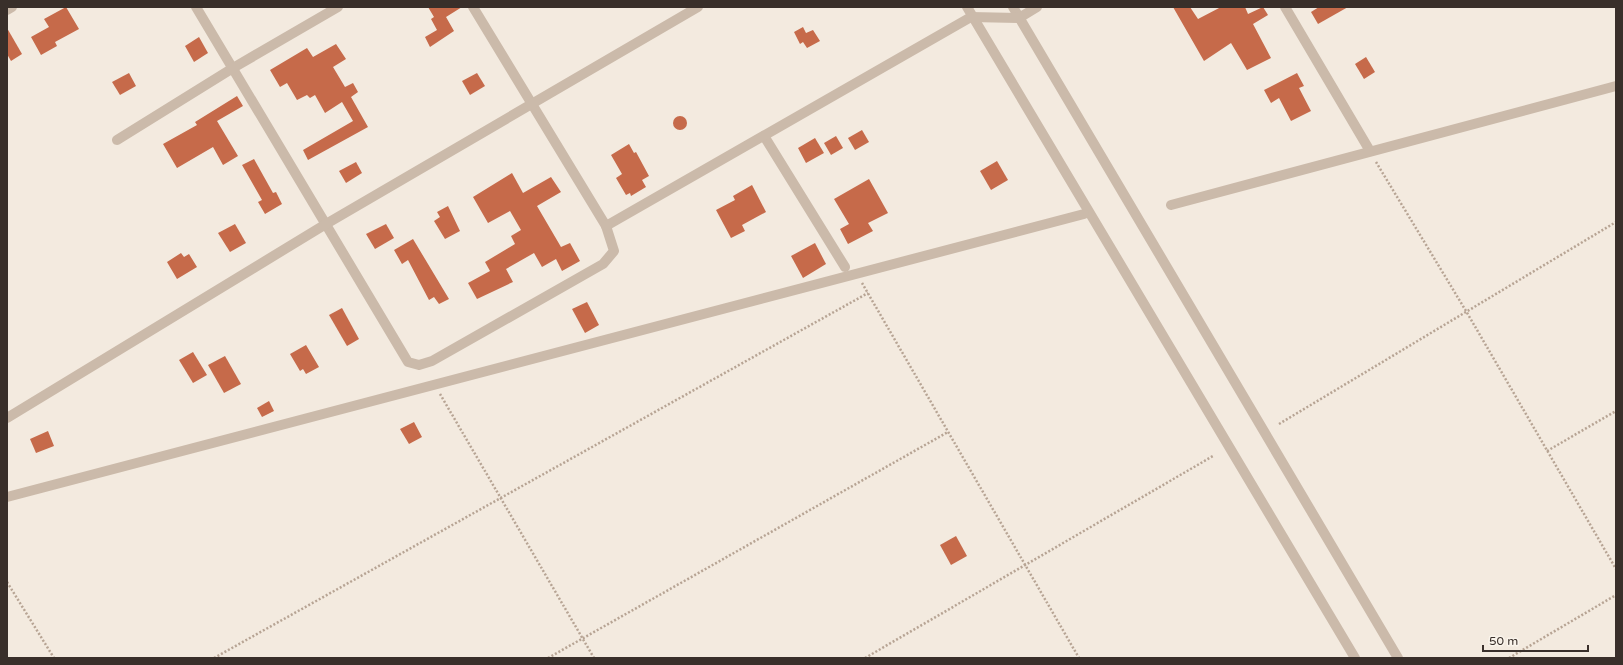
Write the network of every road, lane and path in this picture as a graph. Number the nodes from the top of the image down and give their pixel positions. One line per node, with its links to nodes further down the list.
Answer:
1 (12, 7): 10 (street)
2 (196, 7): 13 (street)
3 (338, 7): 13 (street)
4 (473, 7): 15 (street)
5 (698, 7): 15 (street)
6 (967, 7): 11 (street)
7 (1013, 7): 12 (street)
8 (1038, 7): 12 (street)
9 (1285, 7): 18 (street)
10 (7, 10)
11 (974, 17): 12 (street); 16 (street); 48 (street)
12 (1019, 18): 49 (street)
13 (233, 68): 17 (street); 22 (street)
14 (1616, 86): 18 (street)
15 (533, 105): 22 (street); 23 (street)
16 (764, 136): 23 (street); 24 (street)
17 (117, 140)
18 (1370, 151): 19 (street); 27 (path)
19 (1171, 205)
20 (1084, 214): 25 (street)
21 (1616, 222): 27 (path)
22 (326, 224): 23 (street); 30 (street)
23 (606, 226)
24 (845, 267)
25 (857, 274): 26 (path); 28 (street)
26 (868, 293): 32 (path); 36 (path)
27 (1466, 311): 31 (path); 33 (path)
28 (435, 385): 35 (street); 36 (path)
29 (1616, 411): 33 (path)
30 (7, 418)
31 (1279, 424)
32 (948, 432): 37 (path); 41 (path)
33 (1547, 451): 38 (path)
34 (1213, 456): 37 (path)
35 (7, 497)
36 (502, 499): 41 (path); 43 (path)
37 (1026, 565): 46 (path); 47 (path)
38 (1616, 569)
39 (7, 582): 42 (path)
40 (1616, 594): 50 (path)
41 (583, 639): 44 (path); 45 (path)
42 (54, 658)
43 (214, 658)
44 (548, 658)
45 (594, 658)
46 (865, 658)
47 (1079, 658)
48 (1355, 658)
49 (1398, 658)
50 (1510, 658)

